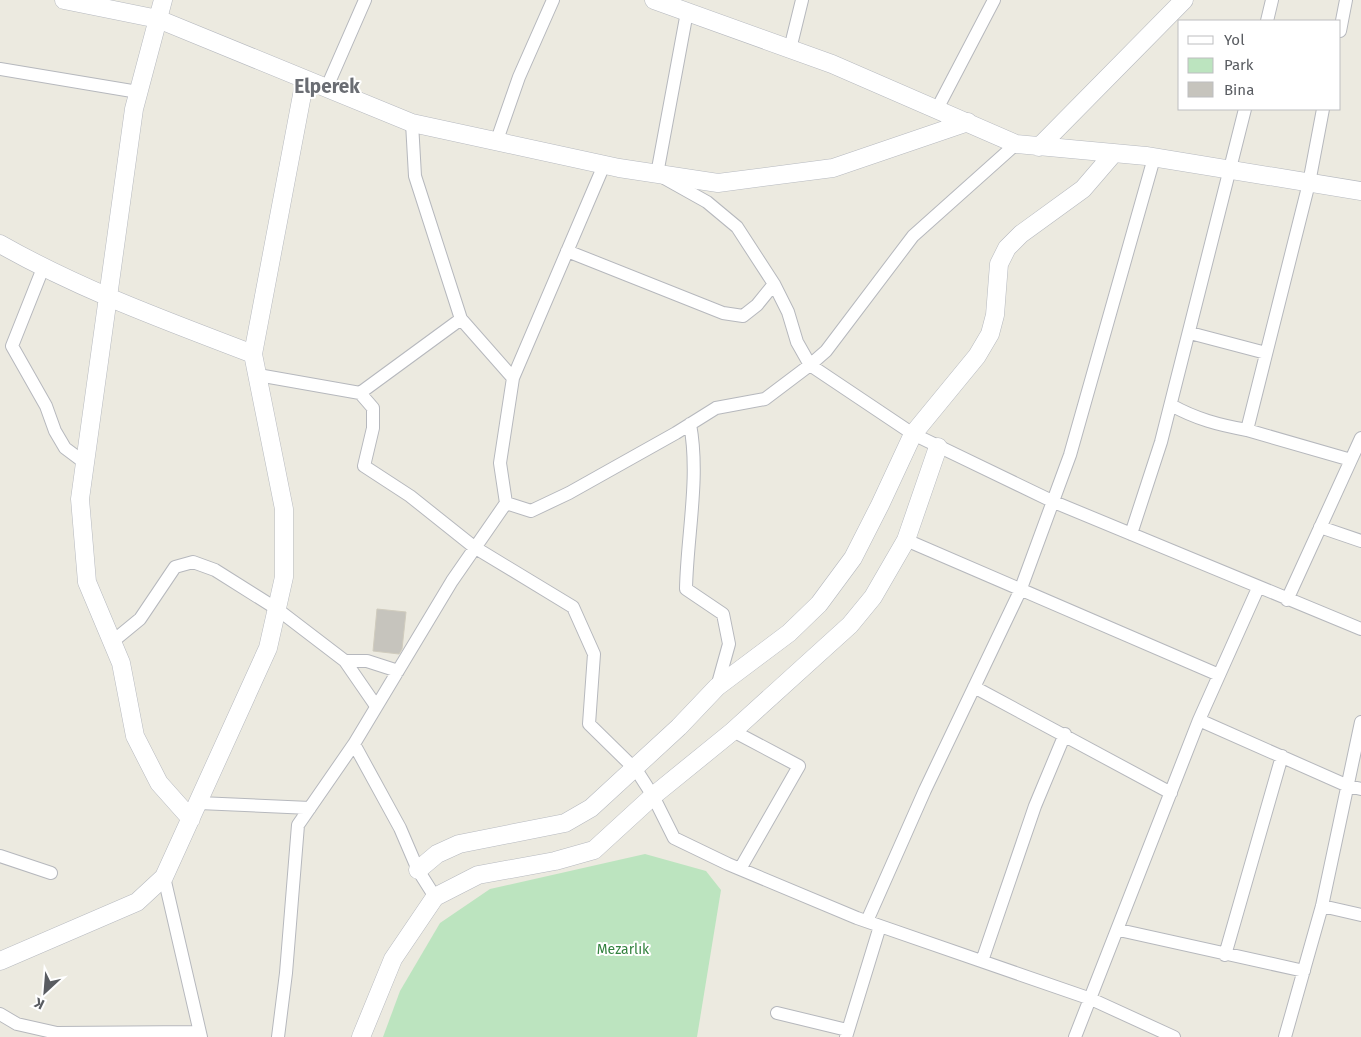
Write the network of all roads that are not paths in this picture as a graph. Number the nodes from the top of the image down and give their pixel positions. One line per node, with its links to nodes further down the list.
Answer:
1 (64, 0): 12 (street)
2 (164, 0): 12 (street)
3 (365, 0): 18 (street)
4 (554, 0): 25 (street)
5 (802, 0): 15 (street)
6 (994, 0): 20 (street)
7 (1184, 0): 27 (street)
8 (1272, 0): 13 (street)
9 (1346, 0): 14 (street)
10 (663, 2): 11 (street)
11 (687, 12): 15 (street); 32 (street)
12 (158, 20): 17 (street); 19 (street)
13 (1267, 20)
14 (1341, 26)
15 (790, 48): 20 (street)
16 (0, 70): 19 (street)
17 (305, 79): 18 (street); 43 (street)
18 (327, 87): 24 (street)
19 (138, 92): 39 (street)
20 (937, 109): 23 (street)
21 (1245, 110): 31 (street)
22 (1323, 110): 33 (street)
23 (968, 122): 26 (street); 32 (street)
24 (412, 123): 25 (street); 40 (street)
25 (497, 140): 30 (street)
26 (1016, 144): 27 (street); 44 (street)
27 (1039, 146): 28 (street)
28 (1114, 153): 29 (street); 51 (street)
29 (1154, 158): 31 (street); 56 (street)
30 (604, 165): 32 (street); 36 (street)
31 (1231, 170): 33 (street); 41 (street)
32 (657, 174): 38 (street)
33 (1309, 183): 34 (street); 42 (street)
34 (1361, 192)
35 (0, 244): 37 (street)
36 (567, 251): 38 (street); 46 (street)
37 (43, 268): 39 (street); 55 (street)
38 (774, 284): 44 (street)
39 (109, 298): 43 (street); 55 (street)
40 (462, 319): 46 (street); 47 (street)
41 (1190, 333): 42 (street); 48 (street)
42 (1266, 353): 50 (street)
43 (254, 354): 45 (street)
44 (810, 365): 49 (street); 51 (street)
45 (258, 375): 47 (street); 66 (street)
46 (513, 378): 57 (street)
47 (360, 393): 62 (street)
48 (1171, 405): 50 (street); 59 (street)
49 (690, 424): 57 (street); 72 (street)
50 (1247, 430): 54 (street)
51 (913, 434): 53 (street); 72 (street)
52 (1361, 438): 54 (street)
53 (938, 447): 56 (street); 60 (street)
54 (1351, 460): 58 (street)
55 (85, 463): 68 (street)
56 (1054, 502): 59 (street); 64 (street)
57 (506, 504): 62 (street)
58 (1320, 527): 61 (street); 65 (street)
59 (1131, 534): 63 (street)
60 (906, 540): 64 (street); 77 (street)
61 (1361, 541)
62 (474, 547): 70 (street); 81 (street)
63 (1258, 588): 65 (street); 71 (street)
64 (1020, 591): 71 (street); 73 (street)
65 (1287, 600): 67 (street)
66 (277, 609): 68 (street); 69 (street); 85 (street)
67 (1361, 629)
68 (112, 642): 87 (street)
69 (345, 660): 70 (street); 74 (street)
70 (398, 671): 74 (street)
71 (1219, 675): 75 (street)
72 (717, 687): 81 (street)
73 (974, 687): 78 (street); 96 (street)
74 (376, 706): 79 (street)
75 (1199, 720): 80 (street); 83 (street)
76 (1361, 722): 82 (street)
77 (733, 731): 84 (street); 89 (street)
78 (1065, 734): 83 (street); 101 (street)
79 (354, 744): 86 (street); 90 (street)
80 (1282, 756): 82 (street); 99 (street)
81 (634, 768): 84 (street); 90 (street)
82 (1355, 788): 94 (street)
83 (1171, 792): 98 (street)
84 (653, 796): 89 (street); 93 (street)
85 (199, 803): 86 (street); 87 (street)
86 (310, 808): 108 (street)
87 (192, 819): 92 (street)
88 (0, 856): 91 (street)
89 (740, 869): 96 (street)
90 (418, 870): 93 (street)
91 (51, 872)
92 (164, 877): 100 (street); 107 (street)
93 (435, 897): 109 (street)
94 (1322, 906): 95 (street); 102 (street)
95 (1361, 916)
96 (867, 921): 97 (street)
97 (880, 926): 101 (street); 106 (street)
98 (1119, 930): 99 (street); 103 (street)
99 (1225, 955): 102 (street)
100 (0, 961)
101 (982, 961): 103 (street)
102 (1304, 971): 112 (street)
103 (1091, 999): 110 (street); 111 (street)
104 (777, 1013): 106 (street)
105 (0, 1014): 107 (street)
106 (847, 1034)
107 (200, 1035)
108 (278, 1037)
109 (361, 1037)
110 (1075, 1037)
111 (1174, 1037)
112 (1285, 1037)

